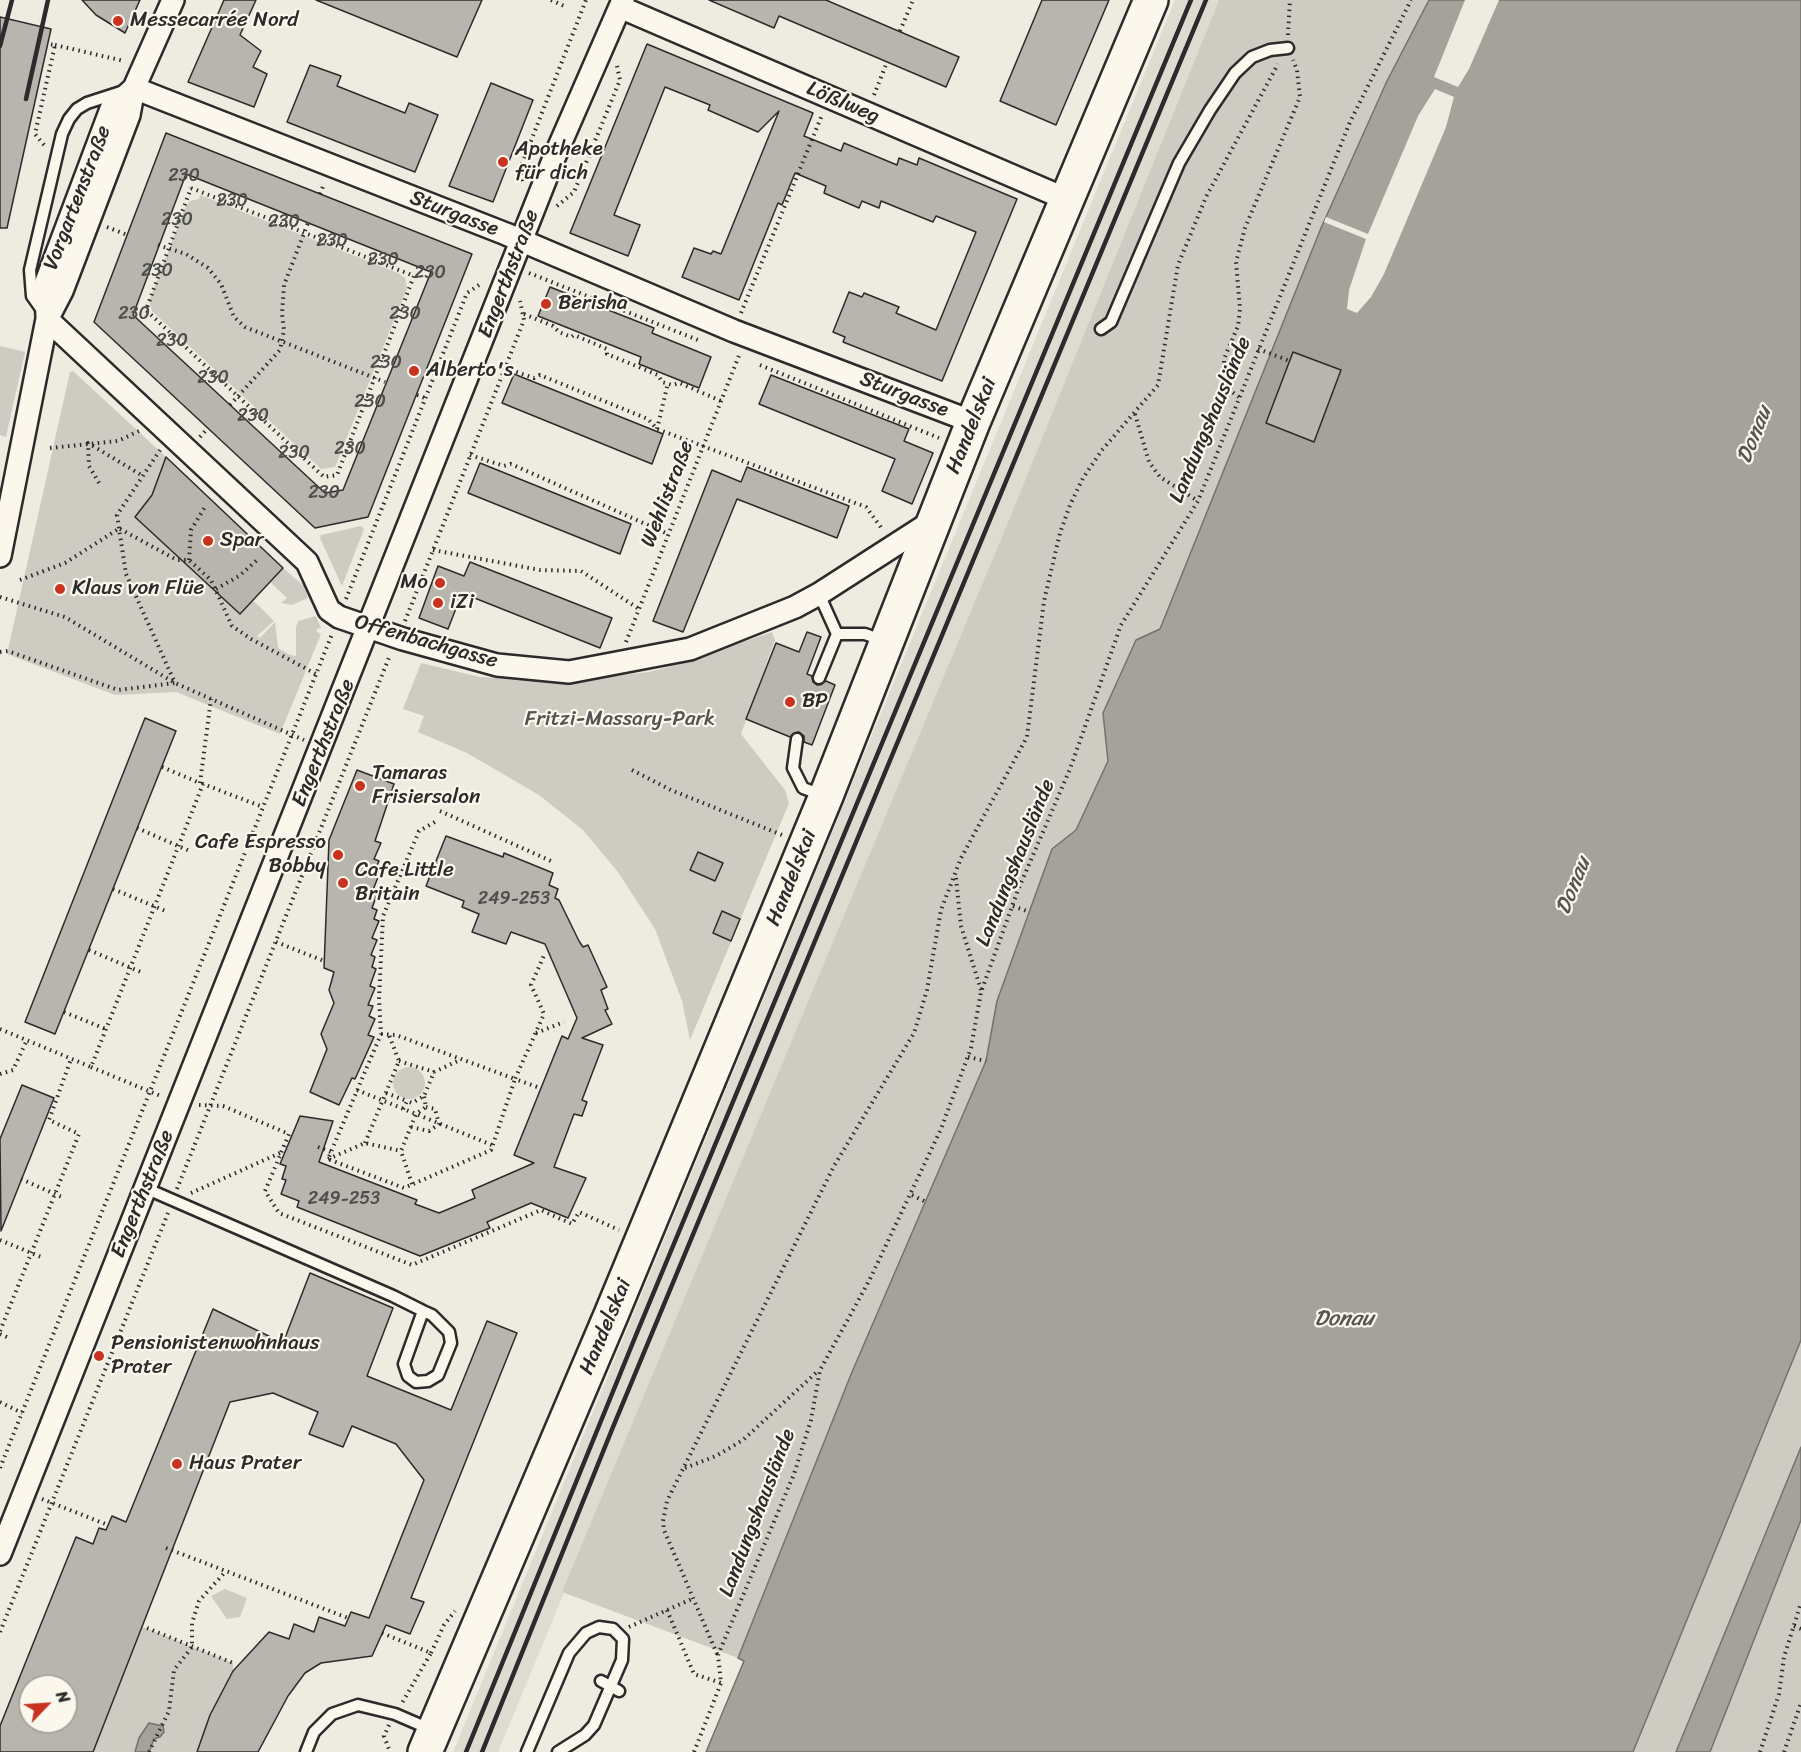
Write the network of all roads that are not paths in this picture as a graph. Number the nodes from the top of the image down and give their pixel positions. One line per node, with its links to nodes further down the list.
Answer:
1 (173, 0): 5 (street, Vorgartenstraße)
2 (1150, 0): 6 (main road, Handelskai)
3 (622, 3): 6 (street, Lößlweg); 7 (street, Engerthstraße)
4 (1288, 48): 9 (lane)
5 (138, 78): 7 (street, Sturgasse); 8 (street, Vorgartenstraße); 8 (lane)
6 (1066, 199): 10 (main road, Handelskai)
7 (529, 245): 10 (street, Sturgasse); 14 (street, Engerthstraße)
8 (47, 318): 12 (street, Vorgartenstraße); 14 (street, Offenbachgasse)
9 (1101, 329)
10 (973, 422): 11 (main road, Handelskai)
11 (934, 520): 13 (street, Offenbachgasse); 16 (main road, Handelskai)
12 (0, 556)
13 (819, 594): 14 (street, Offenbachgasse); 15 (lane)
14 (370, 626): 20 (street, Engerthstraße)
15 (837, 634): 16 (lane); 17 (lane)
16 (888, 642): 19 (main road, Handelskai)
17 (819, 678)
18 (797, 740): 19 (lane)
19 (826, 796): 23 (main road, Handelskai)
20 (145, 1188): 21 (lane); 22 (street, Engerthstraße)
21 (423, 1311): 21 (lane)
22 (0, 1554)
23 (429, 1741): 24 (lane)
24 (306, 1752)
25 (527, 1752): 26 (lane)
26 (558, 1752)

